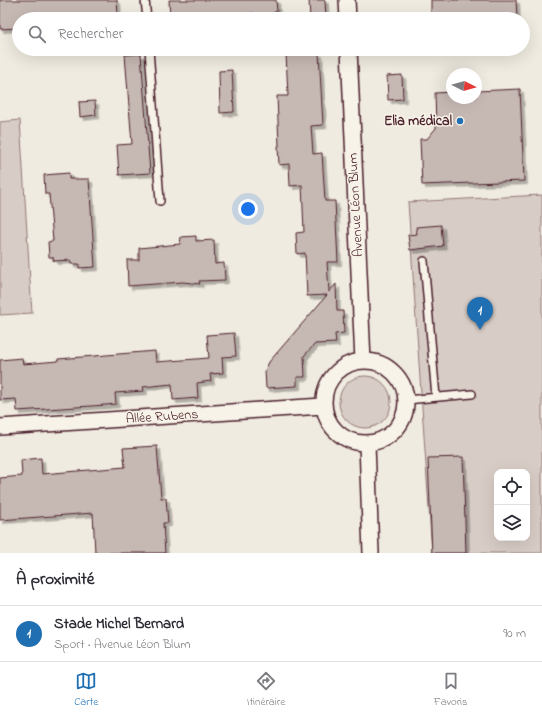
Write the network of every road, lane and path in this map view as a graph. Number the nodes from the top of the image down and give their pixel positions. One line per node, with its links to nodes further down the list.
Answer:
1 (145, 0): 3 (lane)
2 (347, 0): 4 (street)
3 (146, 12)
4 (348, 12)
5 (150, 56): 7 (lane)
6 (349, 56): 9 (street, Avenue Léon Blum)
7 (160, 201)
8 (424, 261): 11 (lane)
9 (363, 361): 12 (street); 13 (street)
10 (472, 394): 11 (lane)
11 (436, 397): 12 (lane)
12 (406, 400): 15 (street)
13 (323, 406): 14 (street, Allée Rubens); 15 (street)
14 (0, 428)
15 (367, 444): 16 (street)
16 (371, 553)

